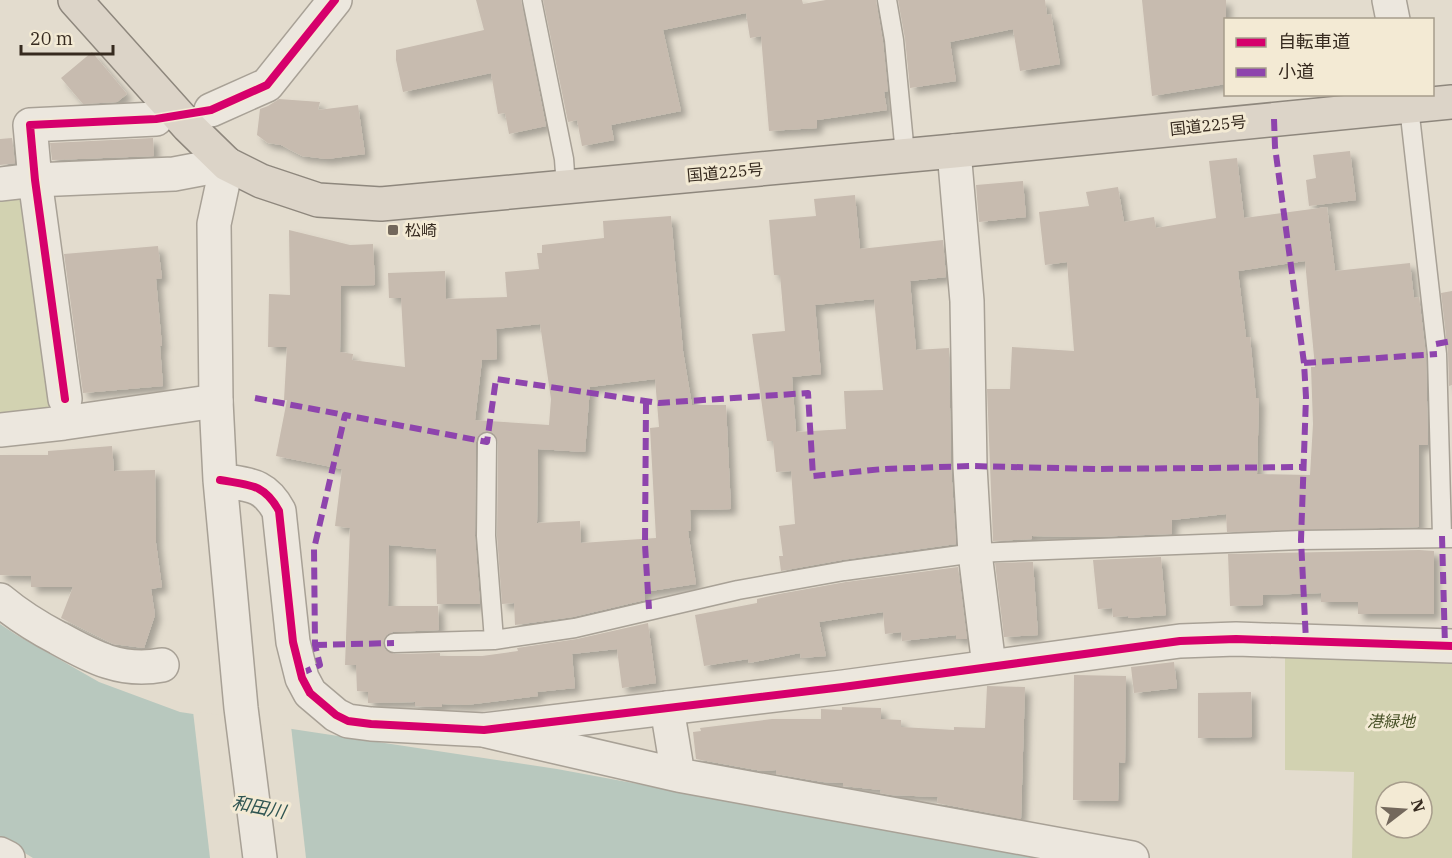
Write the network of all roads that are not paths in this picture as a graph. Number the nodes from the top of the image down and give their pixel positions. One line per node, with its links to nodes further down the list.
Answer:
1 (75, 0): 13 (highway, 国道225号)
2 (335, 0): 9 (street)
3 (532, 0): 16 (lane)
4 (887, 0): 12 (lane)
5 (1389, 0): 6 (street)
6 (1393, 18)
7 (1408, 100): 8 (highway, 国道225号); 11 (highway, 国道225号); 22 (lane)
8 (1452, 102)
9 (211, 110)
10 (156, 119): 14 (street)
11 (954, 151): 12 (highway, 国道225号); 23 (street)
12 (905, 154): 16 (highway, 国道225号)
13 (227, 164): 14 (street); 16 (highway, 国道225号); 18 (street)
14 (35, 180): 15 (street); 17 (street)
15 (0, 184)
16 (566, 187)
17 (64, 399)
18 (216, 401): 19 (street); 21 (street)
19 (0, 430)
20 (487, 442): 25 (lane)
21 (220, 480): 31 (street); 35 (street)
22 (1447, 537): 23 (lane)
23 (975, 553): 25 (lane); 29 (street)
24 (0, 600): 28 (street)
25 (494, 640): 26 (lane)
26 (394, 643)
27 (1452, 646): 29 (street)
28 (162, 665)
29 (989, 666): 30 (street)
30 (667, 708): 31 (street); 32 (street)
31 (484, 730): 32 (street)
32 (678, 775): 36 (street)
33 (0, 854): 34 (street)
34 (8, 858)
35 (260, 858)
36 (1132, 858)

